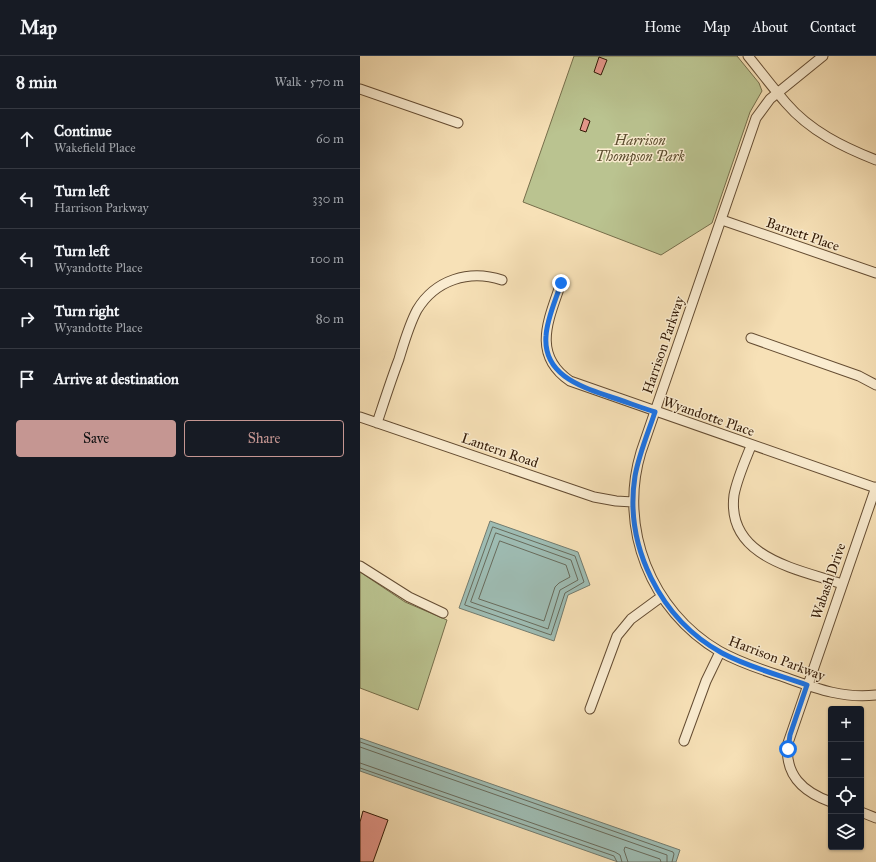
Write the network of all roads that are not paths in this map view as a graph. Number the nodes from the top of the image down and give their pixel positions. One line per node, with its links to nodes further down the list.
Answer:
1 (748, 56): 4 (street)
2 (823, 56): 4 (street, Harrison Parkway)
3 (360, 89): 5 (street)
4 (777, 92): 6 (street); 7 (street, Harrison Parkway)
5 (458, 123)
6 (876, 160)
7 (722, 220): 8 (street, Barnett Place); 13 (street, Harrison Parkway)
8 (876, 273)
9 (502, 280): 15 (street)
10 (561, 283): 13 (street, Wyandotte Place)
11 (751, 338): 12 (street)
12 (876, 385)
13 (655, 412): 16 (street, Wyandotte Place); 18 (street, Harrison Parkway)
14 (360, 417): 15 (street, Lantern Road)
15 (377, 423): 18 (street, Lantern Road)
16 (751, 446): 17 (street, Wyandotte Place); 20 (street)
17 (876, 487): 20 (street, Wabash Drive)
18 (633, 502): 21 (street, Harrison Parkway)
19 (360, 566): 22 (street)
20 (842, 584): 24 (street, Wabash Drive)
21 (662, 598): 23 (street, Harrison Parkway); 26 (street)
22 (443, 613)
23 (720, 652): 24 (street, Harrison Parkway); 27 (street)
24 (807, 685): 25 (street, Harrison Parkway); 28 (street, Wabash Drive)
25 (876, 695)
26 (590, 709)
27 (684, 741)
28 (828, 801)
29 (864, 813): 30 (street)
30 (876, 818)

